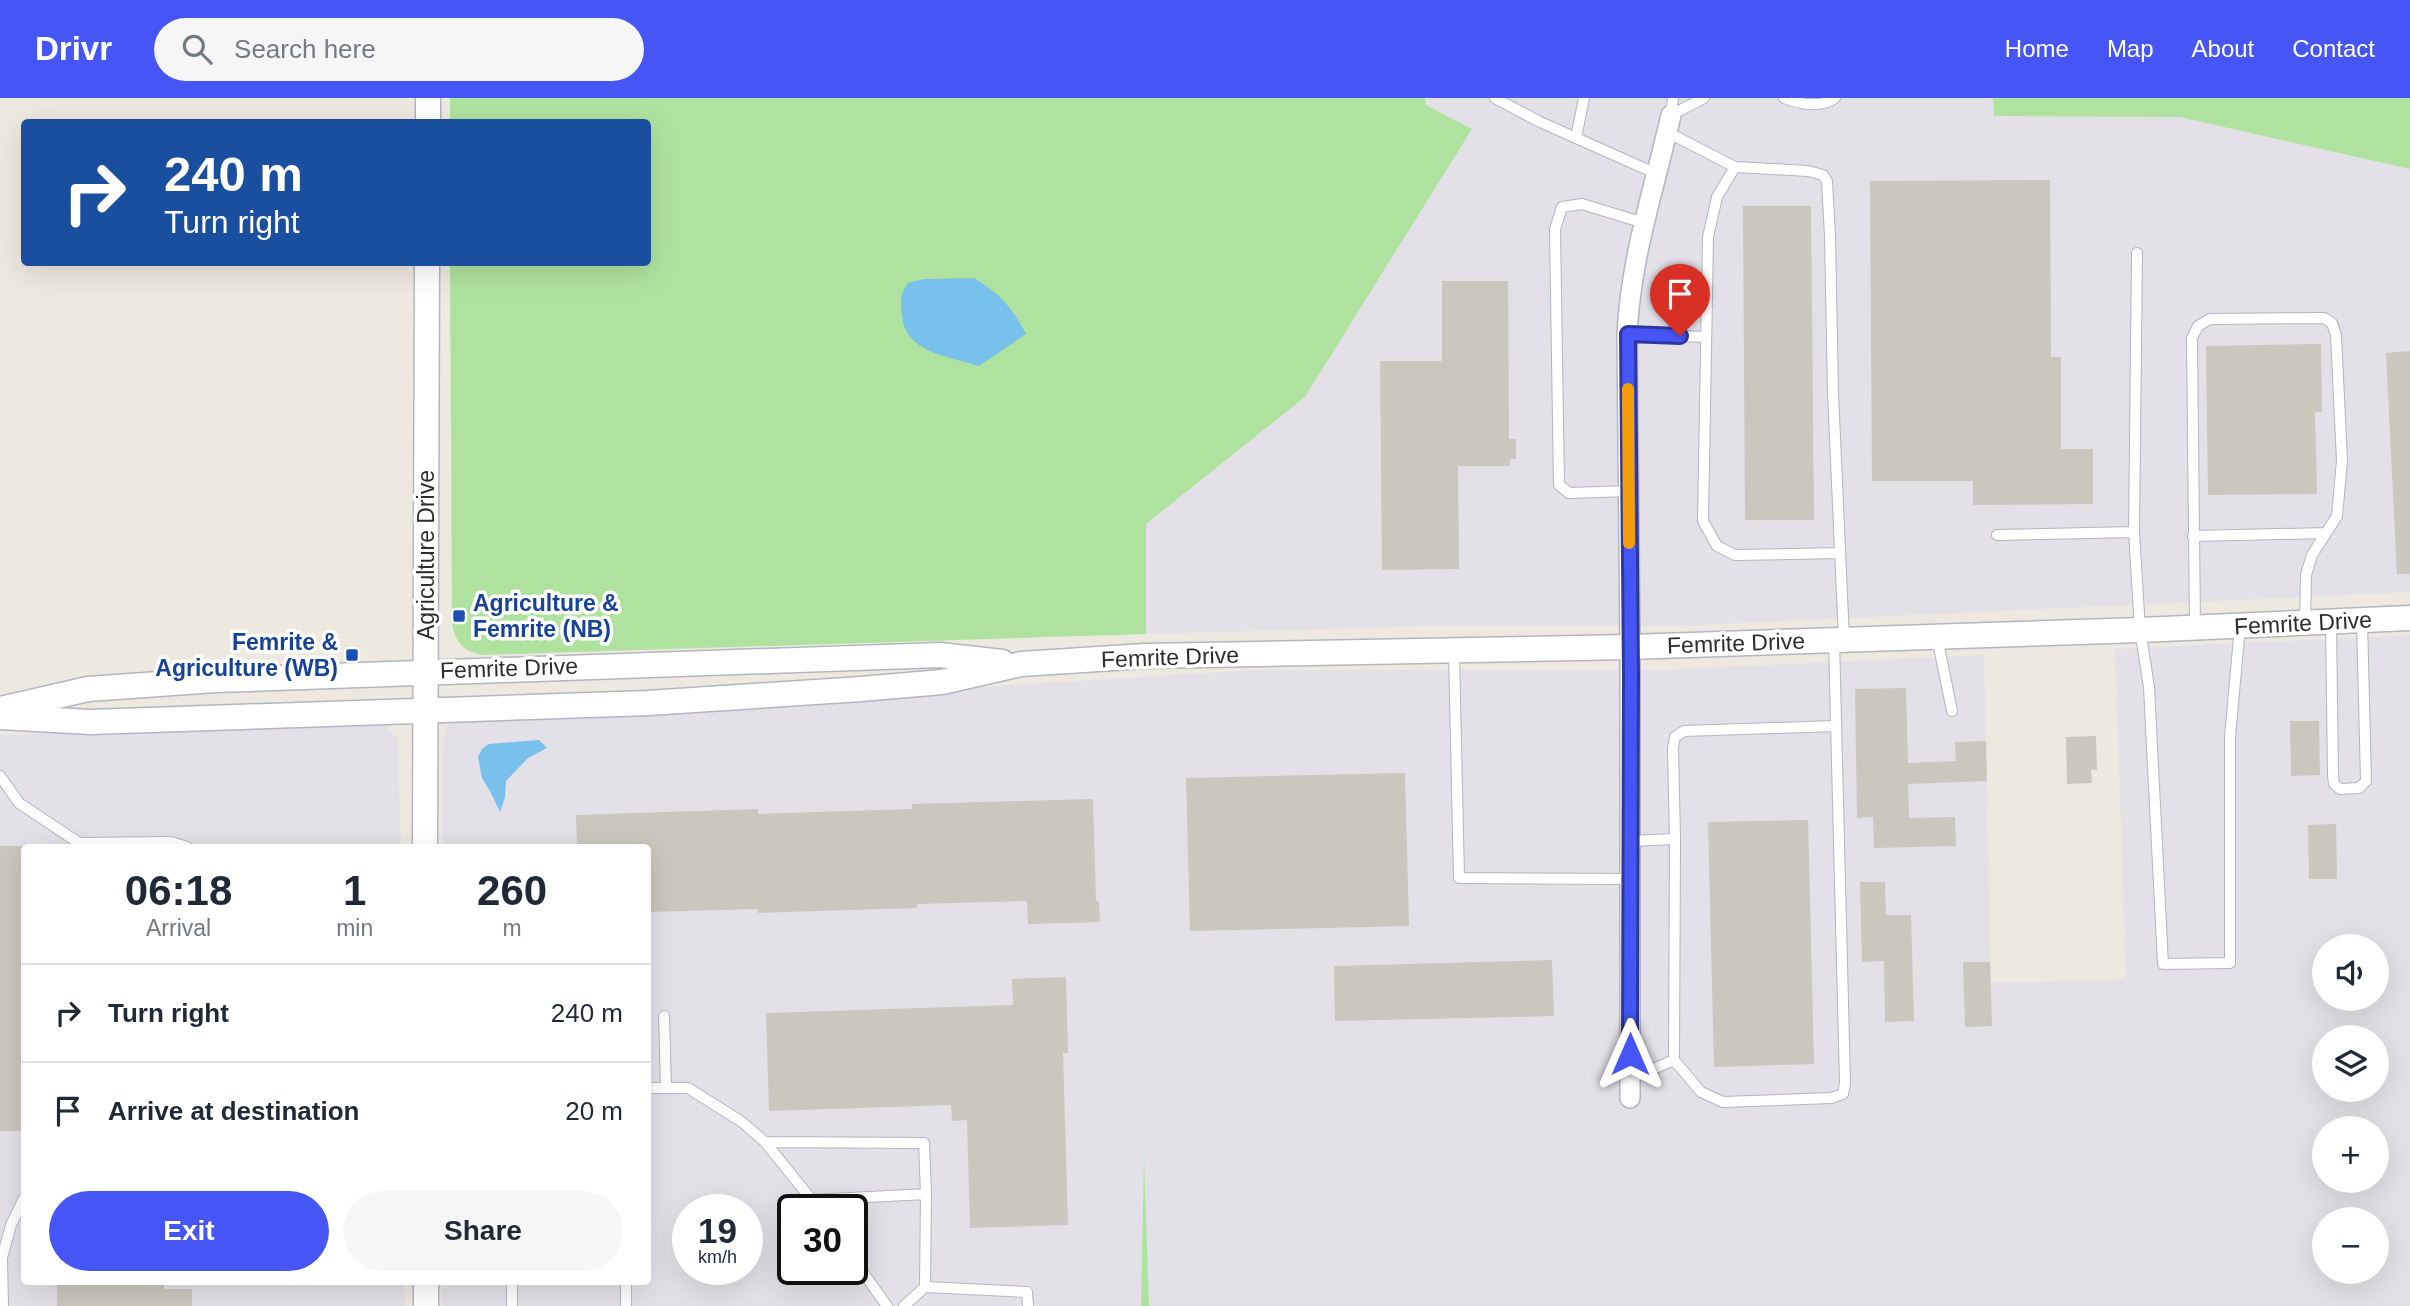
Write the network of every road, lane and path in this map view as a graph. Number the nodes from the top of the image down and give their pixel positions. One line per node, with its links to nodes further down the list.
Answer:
1 (428, 98): 8 (street)
2 (1495, 98): 9 (lane)
3 (1584, 98): 9 (lane)
4 (1704, 98): 7 (lane)
5 (1784, 98): 6 (lane)
6 (1835, 98)
7 (1670, 115): 10 (lane); 11 (street)
8 (428, 119)
9 (1576, 138): 11 (lane)
10 (1735, 167): 16 (lane); 22 (lane)
11 (1657, 174): 12 (street)
12 (1644, 223): 15 (street); 17 (lane)
13 (2137, 253): 18 (lane)
14 (427, 266): 35 (street, Agriculture Drive)
15 (1628, 334): 16 (lane); 17 (street)
16 (1706, 337): 22 (lane)
17 (1629, 491): 32 (street)
18 (2134, 532): 20 (lane); 29 (lane)
19 (2326, 534): 21 (lane); 21 (lane); 26 (lane)
20 (1997, 535)
21 (2193, 536): 28 (lane)
22 (1840, 553): 31 (lane)
23 (2410, 618): 24 (street, Femrite Drive)
24 (2362, 621): 25 (street, Femrite Drive); 25 (lane)
25 (2331, 622): 26 (street, Femrite Drive)
26 (2305, 623): 27 (street, Femrite Drive)
27 (2240, 626): 28 (street, Femrite Drive); 29 (lane)
28 (2195, 628): 29 (street, Femrite Drive)
29 (2140, 630): 30 (street, Femrite Drive)
30 (1937, 637): 31 (street, Femrite Drive); 38 (lane)
31 (1839, 640): 32 (street, Femrite Drive); 40 (lane)
32 (1630, 648): 33 (street, Femrite Drive); 43 (street)
33 (1454, 650): 34 (street, Femrite Drive); 46 (lane)
34 (1021, 664): 35 (street, Femrite Drive); 37 (street, Femrite Drive)
35 (425, 671): 36 (street, Femrite Drive); 37 (street, Agriculture Drive)
36 (0, 709)
37 (425, 709): 39 (street, Femrite Drive); 45 (street, Agriculture Drive)
38 (1952, 711)
39 (0, 717)
40 (1835, 726): 42 (lane); 48 (lane)
41 (0, 776): 44 (lane)
42 (1675, 839): 43 (lane); 48 (lane)
43 (1631, 841): 46 (street)
44 (177, 844)
45 (425, 844)
46 (1631, 878): 51 (street)
47 (664, 1016): 50 (lane)
48 (1674, 1060): 51 (lane)
49 (651, 1088): 50 (lane)
50 (666, 1088): 52 (lane)
51 (1630, 1088)
52 (765, 1142): 53 (lane); 54 (lane)
53 (807, 1194)
54 (926, 1194): 55 (lane); 61 (lane)
55 (868, 1197)
56 (21, 1204): 62 (lane)
57 (868, 1279): 66 (lane)
58 (426, 1285): 63 (street)
59 (512, 1285): 64 (lane)
60 (626, 1285): 65 (lane)
61 (925, 1287): 67 (lane); 68 (lane)
62 (3, 1306)
63 (426, 1306)
64 (512, 1306)
65 (626, 1306)
66 (887, 1306)
67 (904, 1306)
68 (1028, 1306)

